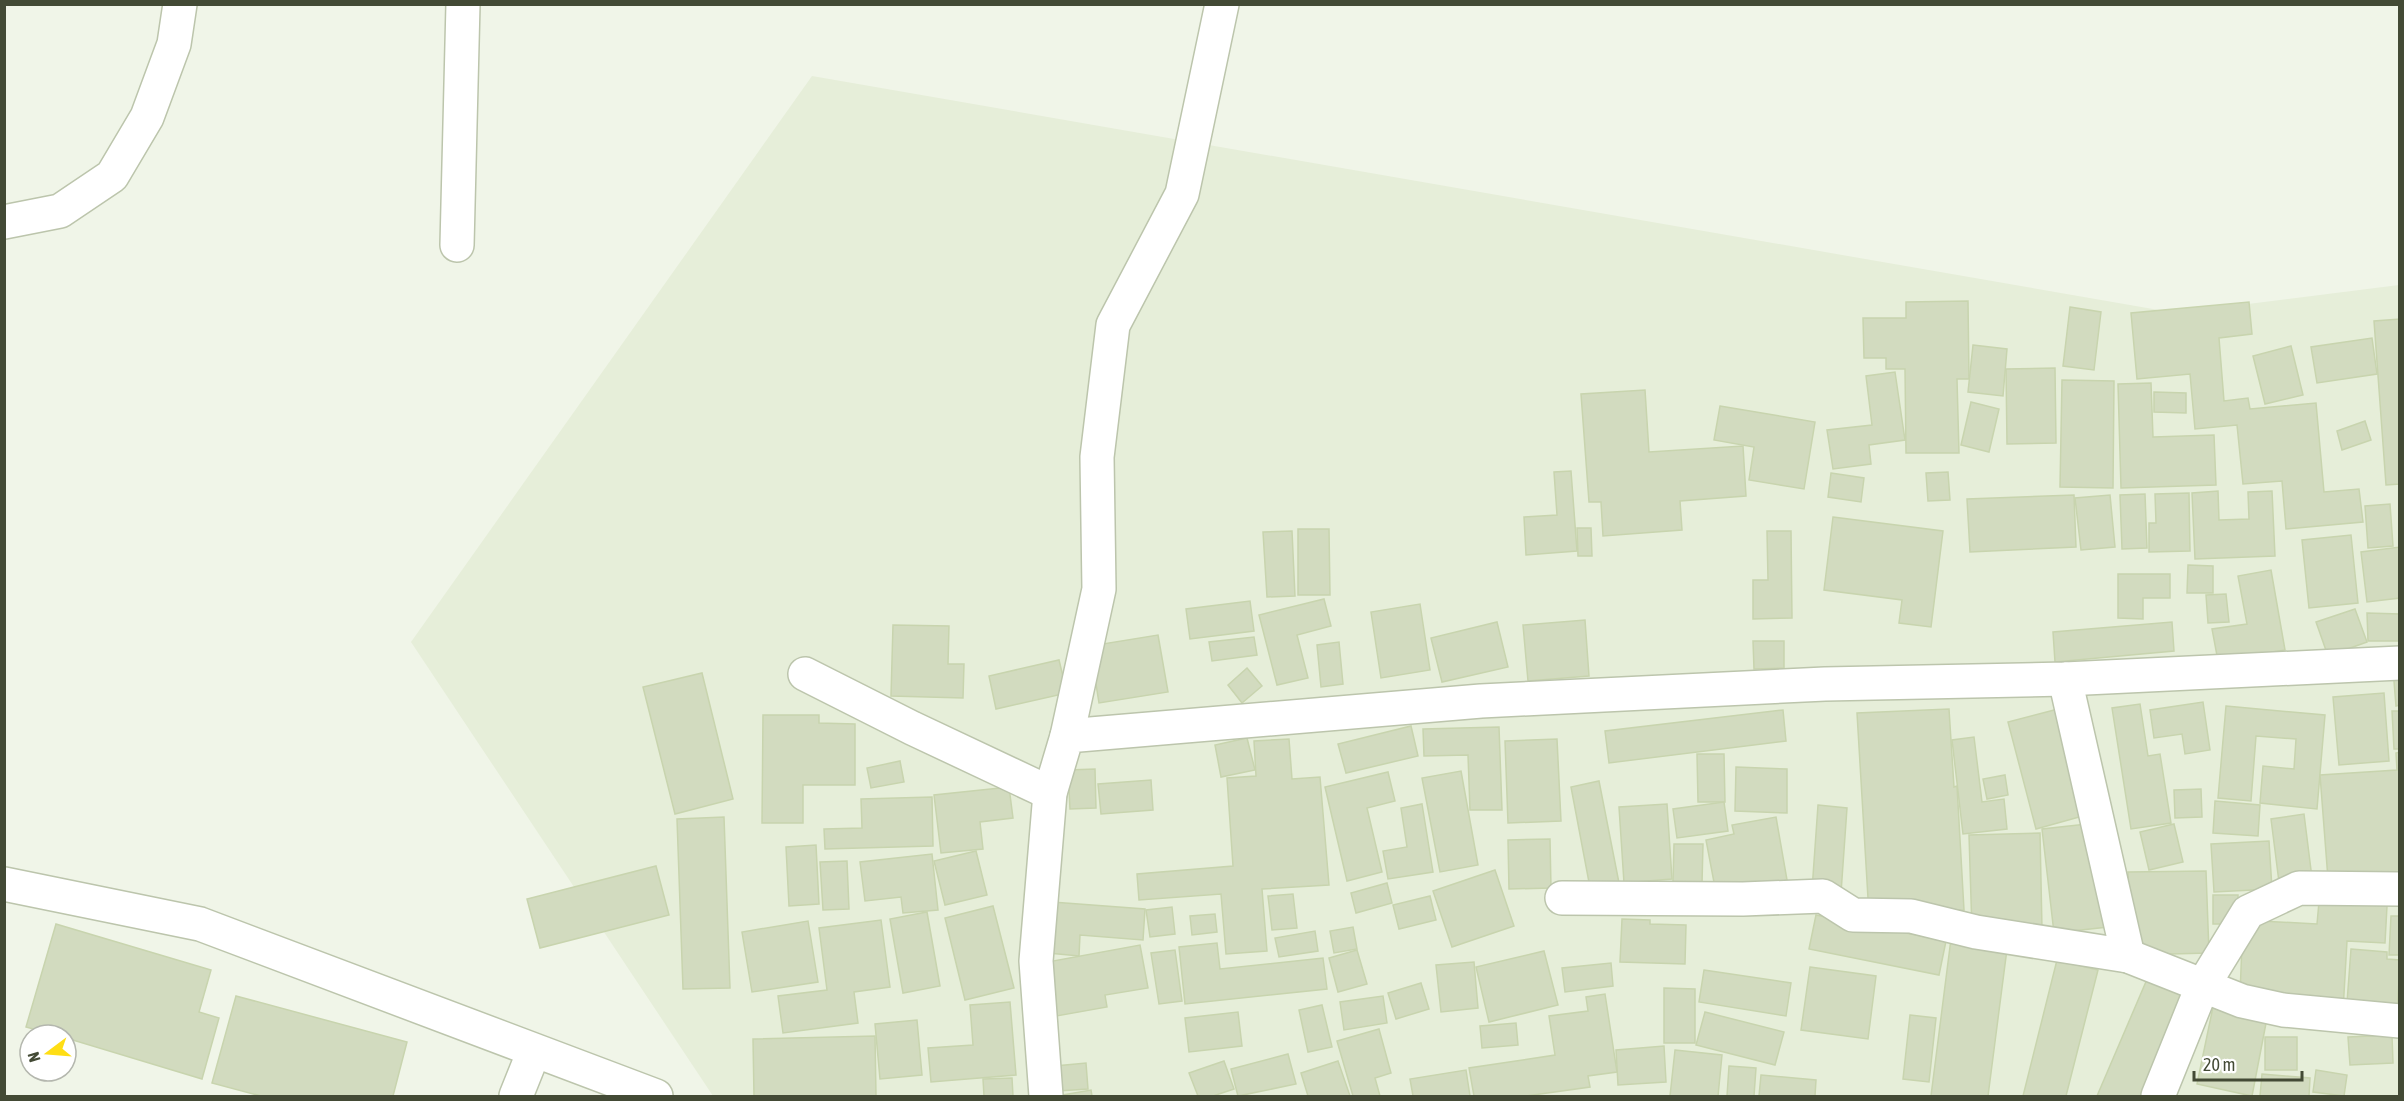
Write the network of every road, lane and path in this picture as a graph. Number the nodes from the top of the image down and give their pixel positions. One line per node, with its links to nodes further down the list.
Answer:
1 (180, 4): 4 (street)
2 (463, 4): 5 (street)
3 (1222, 4): 9 (street)
4 (4, 222)
5 (457, 245)
6 (2400, 663): 8 (street)
7 (805, 674): 10 (street)
8 (2065, 679): 9 (street); 14 (street)
9 (1067, 736): 10 (street)
10 (1050, 793): 20 (street)
11 (4, 884): 17 (street)
12 (2400, 889): 15 (street)
13 (1562, 898): 14 (street)
14 (2128, 956): 15 (street)
15 (2202, 987): 16 (street); 21 (street)
16 (2400, 1021)
17 (534, 1051): 18 (street); 19 (street)
18 (516, 1096)
19 (656, 1096)
20 (1046, 1096)
21 (2157, 1096)

